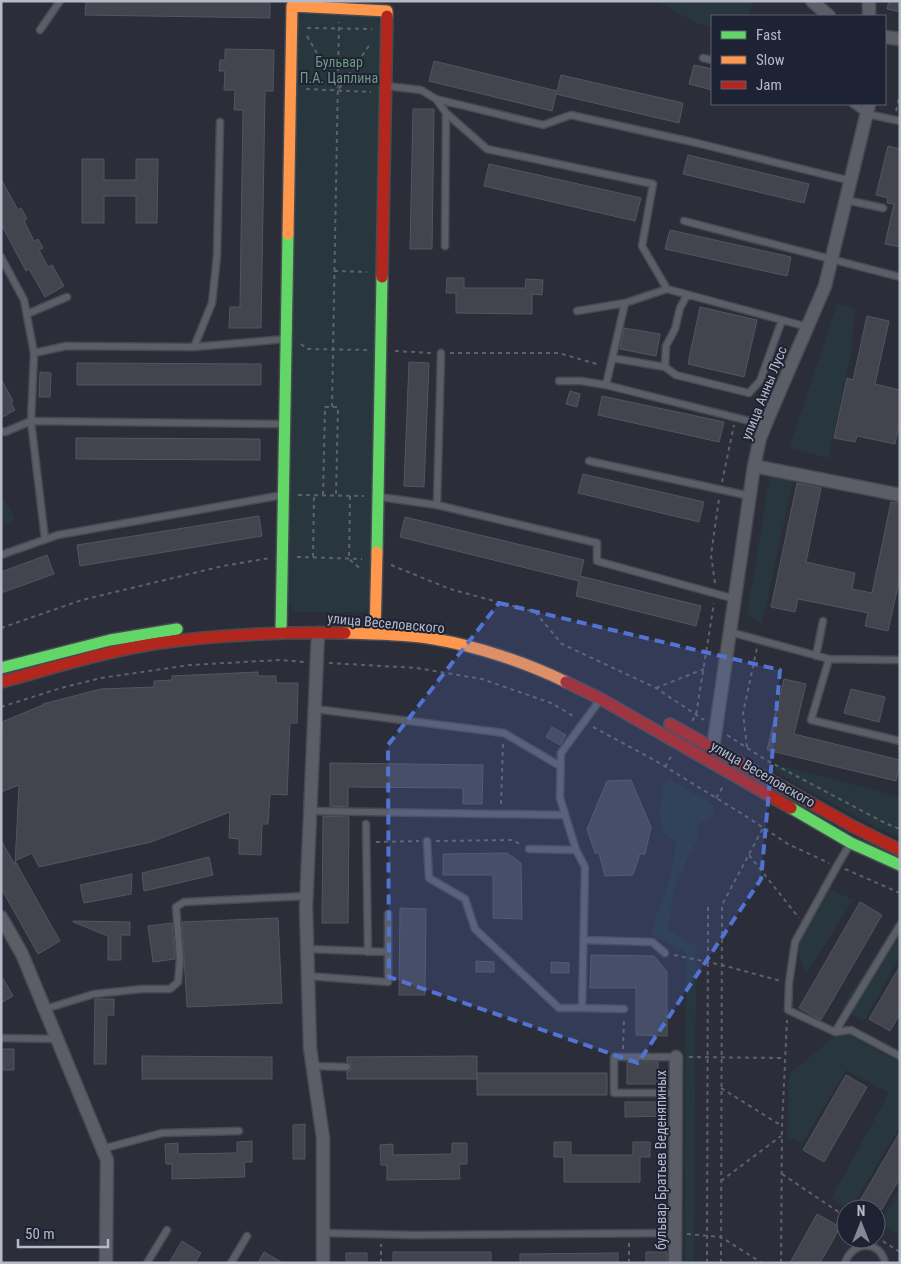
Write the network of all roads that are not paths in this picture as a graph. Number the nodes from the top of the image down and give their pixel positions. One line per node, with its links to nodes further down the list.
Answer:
1 (60, 1): 8 (lane)
2 (812, 1): 6 (street)
3 (869, 1): 7 (street)
4 (292, 3): 5 (main road); 36 (main road)
5 (387, 6): 13 (main road)
6 (827, 15)
7 (869, 15)
8 (40, 30)
9 (886, 36): 10 (street)
10 (900, 39)
11 (703, 58): 12 (lane)
12 (711, 60)
13 (386, 89): 14 (lane); 53 (main road)
14 (436, 99): 17 (lane); 20 (lane)
15 (856, 105): 16 (lane)
16 (868, 109): 18 (lane); 20 (street, улица Анны Лусс)
17 (446, 113): 24 (lane); 28 (lane)
18 (897, 120)
19 (220, 122): 37 (lane)
20 (851, 181): 21 (street, улица Анны Лусс)
21 (846, 200): 22 (lane); 26 (street, улица Анны Лусс)
22 (883, 208)
23 (684, 221): 26 (lane)
24 (445, 246)
25 (1, 258): 33 (lane)
26 (832, 259): 27 (lane); 35 (street, улица Анны Лусс)
27 (900, 277)
28 (667, 289): 29 (lane); 31 (lane)
29 (687, 295): 34 (lane); 41 (lane)
30 (67, 297): 33 (lane)
31 (625, 303): 32 (lane); 40 (lane)
32 (577, 311)
33 (27, 314): 38 (lane)
34 (782, 320): 35 (lane); 41 (lane)
35 (808, 327): 46 (street, улица Анны Лусс)
36 (287, 339): 37 (lane); 45 (main road)
37 (194, 347): 38 (lane)
38 (34, 353): 44 (lane)
39 (441, 353): 54 (lane)
40 (612, 358): 41 (lane); 43 (lane)
41 (665, 367)
42 (560, 381): 43 (lane)
43 (606, 385): 46 (lane)
44 (31, 421): 45 (lane); 47 (lane); 55 (lane)
45 (286, 424): 50 (main road)
46 (765, 425): 49 (street, улица Анны Лусс)
47 (1, 431)
48 (589, 461): 52 (lane)
49 (754, 466): 51 (street); 52 (street, улица Анны Лусс)
50 (284, 495): 55 (lane); 62 (main road)
51 (900, 495)
52 (750, 496): 57 (street, улица Анны Лусс)
53 (378, 497): 54 (lane); 59 (main road)
54 (437, 505): 57 (lane)
55 (45, 540): 56 (lane)
56 (1, 555)
57 (735, 599): 61 (street, улица Анны Лусс)
58 (823, 621): 64 (lane)
59 (372, 626): 63 (main road, улица Веселовского); 65 (main road, улица Веселовского); 70 (main road, улица Веселовского)
60 (192, 627): 68 (main road)
61 (730, 632): 64 (lane); 74 (street, улица Анны Лусс)
62 (281, 633): 63 (main road, улица Веселовского); 69 (main road, улица Веселовского)
63 (318, 633): 71 (street)
64 (816, 656): 66 (lane)
65 (542, 659)
66 (829, 659): 67 (lane); 73 (lane)
67 (900, 660)
68 (1, 668)
69 (1, 682)
70 (600, 699): 75 (main road, улица Веселовского); 76 (lane)
71 (315, 709): 76 (lane); 77 (street)
72 (660, 718): 74 (main road, улица Веселовского)
73 (900, 741)
74 (713, 748): 75 (main road, улица Анны Лусс); 84 (main road, улица Веселовского)
75 (706, 760): 81 (main road, улица Веселовского)
76 (560, 766): 78 (lane)
77 (310, 810): 78 (lane); 86 (street)
78 (565, 815): 83 (lane)
79 (366, 824): 92 (lane)
80 (427, 841): 96 (lane)
81 (851, 842): 85 (main road, улица Веселовского); 99 (lane)
82 (529, 848): 83 (lane)
83 (576, 850): 90 (lane)
84 (900, 850)
85 (900, 865)
86 (307, 896): 91 (street); 97 (lane)
87 (388, 914): 93 (lane)
88 (1, 917): 97 (street)
89 (900, 925): 99 (lane)
90 (584, 940): 94 (lane); 96 (lane)
91 (307, 949): 92 (lane); 95 (street)
92 (368, 952): 93 (lane)
93 (388, 952): 95 (lane)
94 (665, 953)
95 (308, 976): 104 (street)
96 (582, 1008): 98 (lane)
97 (44, 1009): 101 (street)
98 (624, 1009)
99 (835, 1032): 102 (lane)
100 (1, 1038): 101 (lane)
101 (57, 1039): 108 (street)
102 (900, 1056)
103 (681, 1057): 106 (street, бульвар Братьев Веденяпиных); 106 (lane)
104 (313, 1066): 105 (lane); 110 (street)
105 (347, 1067)
106 (676, 1092): 111 (street, бульвар Братьев Веденяпиных)
107 (239, 1131): 108 (lane)
108 (102, 1149): 113 (street)
109 (167, 1230): 114 (lane)
110 (323, 1233): 111 (lane); 116 (street)
111 (675, 1233): 117 (street, бульвар Братьев Веденяпиных)
112 (247, 1236): 115 (lane)
113 (106, 1263)
114 (147, 1263)
115 (231, 1263)
116 (323, 1263)
117 (675, 1263)
118 (845, 1263): 119 (lane)
119 (885, 1263)

